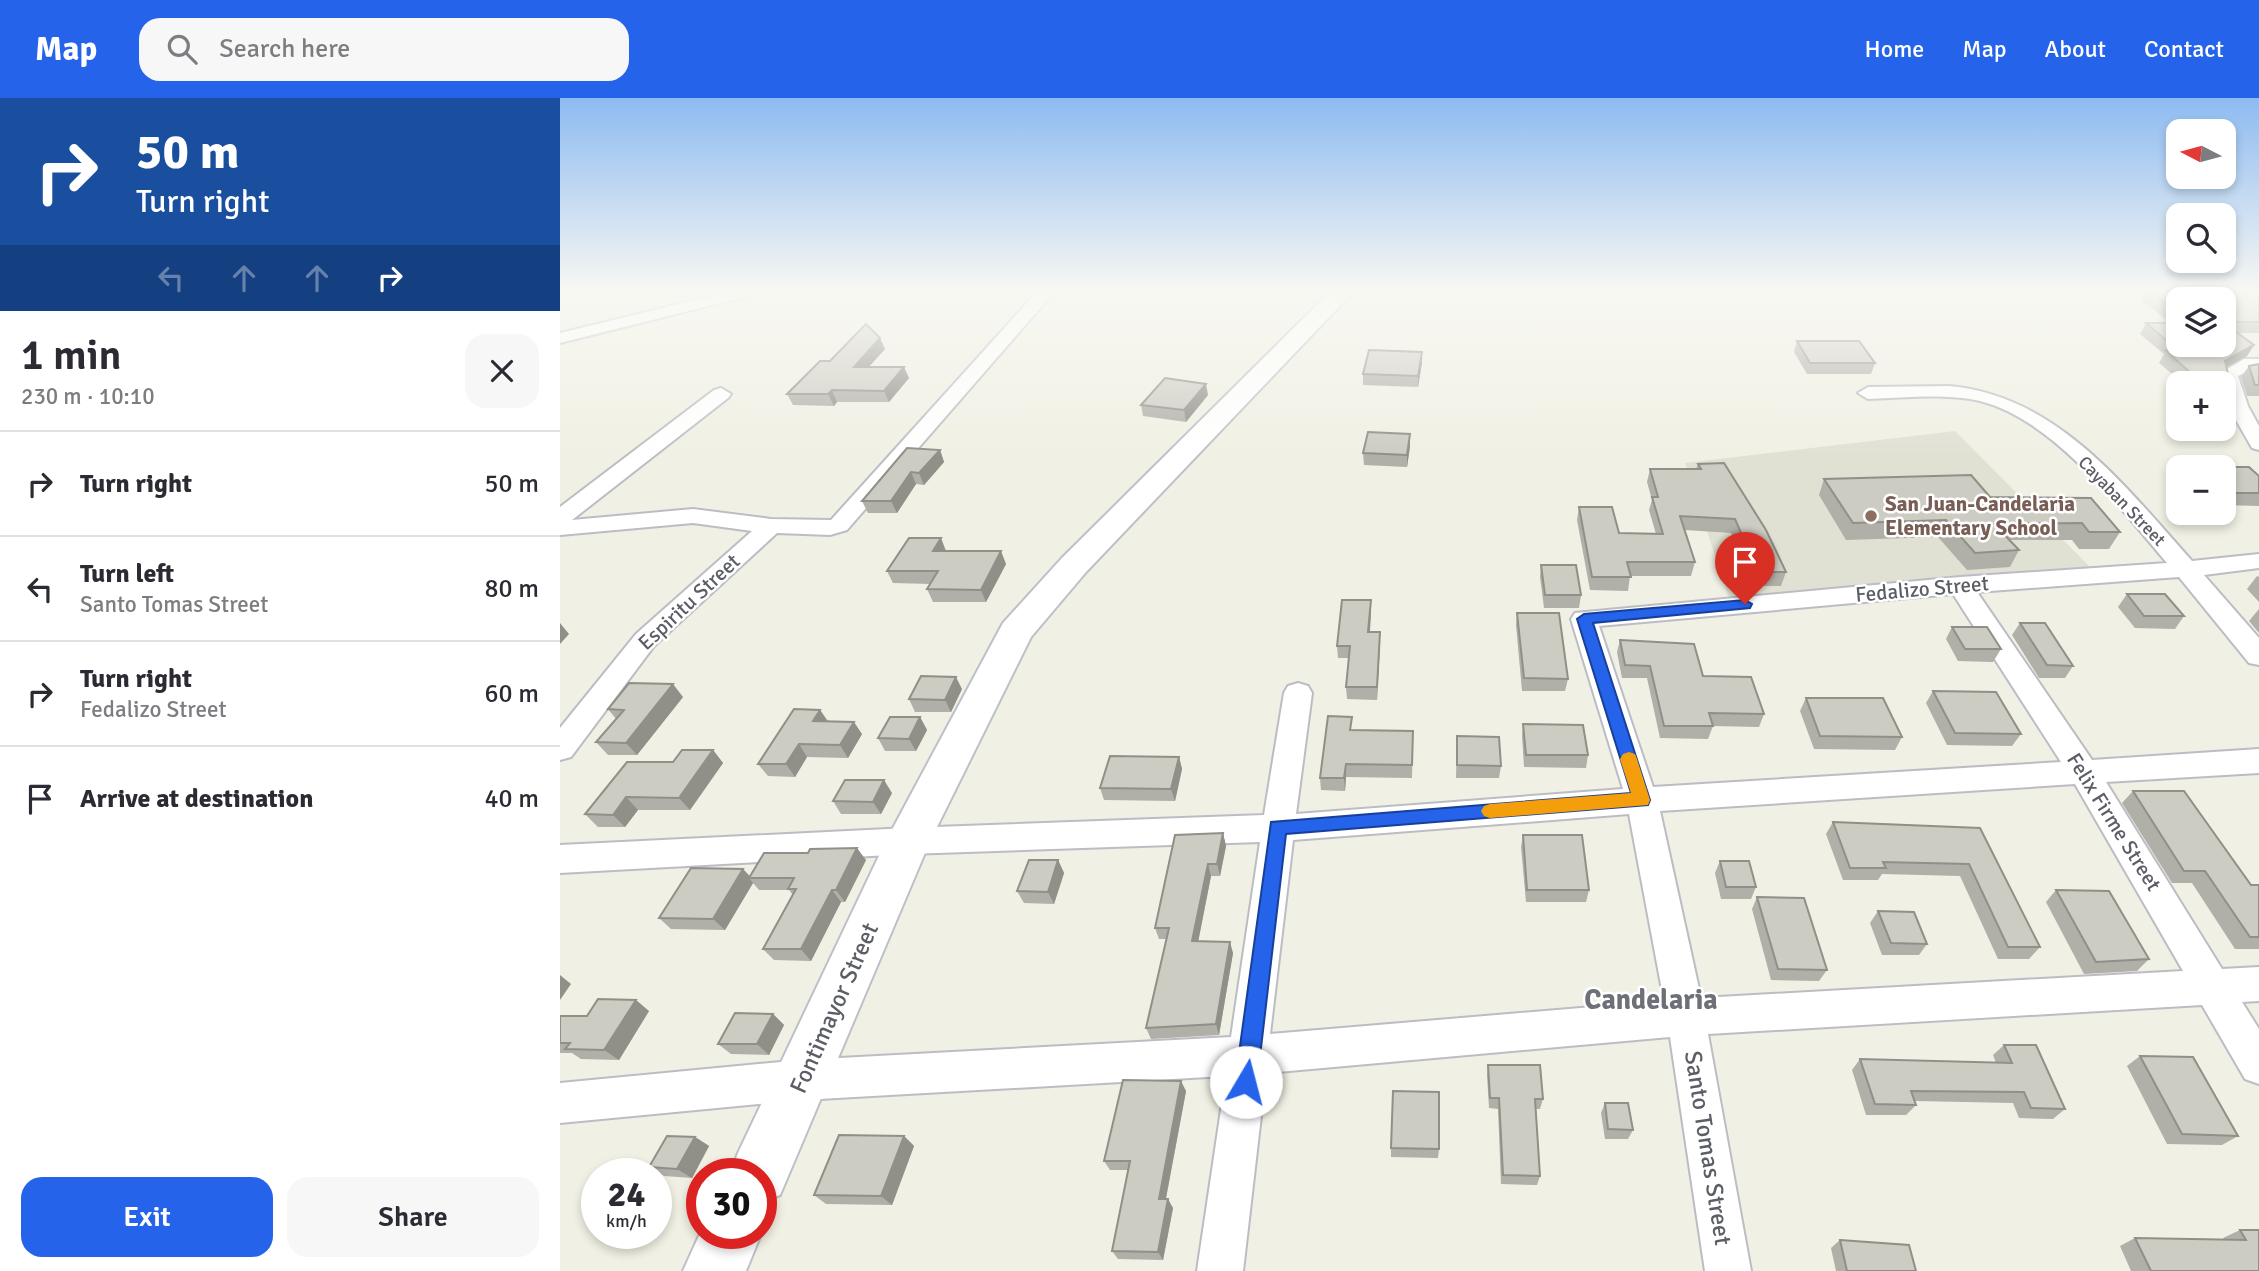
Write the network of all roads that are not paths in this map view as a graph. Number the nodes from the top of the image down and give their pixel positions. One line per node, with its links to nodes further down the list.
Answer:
1 (997, 347): 8 (street)
2 (1288, 347): 21 (street, Fontimayor Street)
3 (2259, 365): 6 (street)
4 (1868, 393): 11 (street, Cayaban Street)
5 (721, 394): 7 (street)
6 (2259, 444)
7 (560, 518)
8 (771, 526): 9 (street); 16 (street, Espiritu Street)
9 (560, 528)
10 (2259, 561): 11 (street, Fedalizo Street)
11 (2188, 569): 12 (street, Fedalizo Street); 14 (street, Cayaban Street)
12 (1960, 585): 13 (street, Fedalizo Street); 18 (street, Felix Firme Street)
13 (1584, 619): 19 (street, Santo Tomas Street)
14 (2259, 656)
15 (1298, 693): 20 (street)
16 (560, 749)
17 (2259, 761): 18 (street)
18 (2083, 771): 19 (street); 24 (street, Felix Firme Street)
19 (1642, 800): 20 (street); 25 (street, Santo Tomas Street)
20 (1278, 828): 21 (street); 26 (street)
21 (908, 841): 22 (street); 28 (street, Fontimayor Street)
22 (560, 859)
23 (2259, 984): 24 (street)
24 (2214, 987): 25 (street); 27 (street, Felix Firme Street)
25 (1686, 1017): 26 (street); 34 (street, Santo Tomas Street)
26 (1250, 1055): 28 (street); 33 (street)
27 (2259, 1065)
28 (802, 1080): 29 (street); 30 (street, Fontimayor Street)
29 (560, 1103)
30 (766, 1158)
31 (724, 1249): 32 (street)
32 (714, 1271)
33 (1220, 1271)
34 (1728, 1271)

